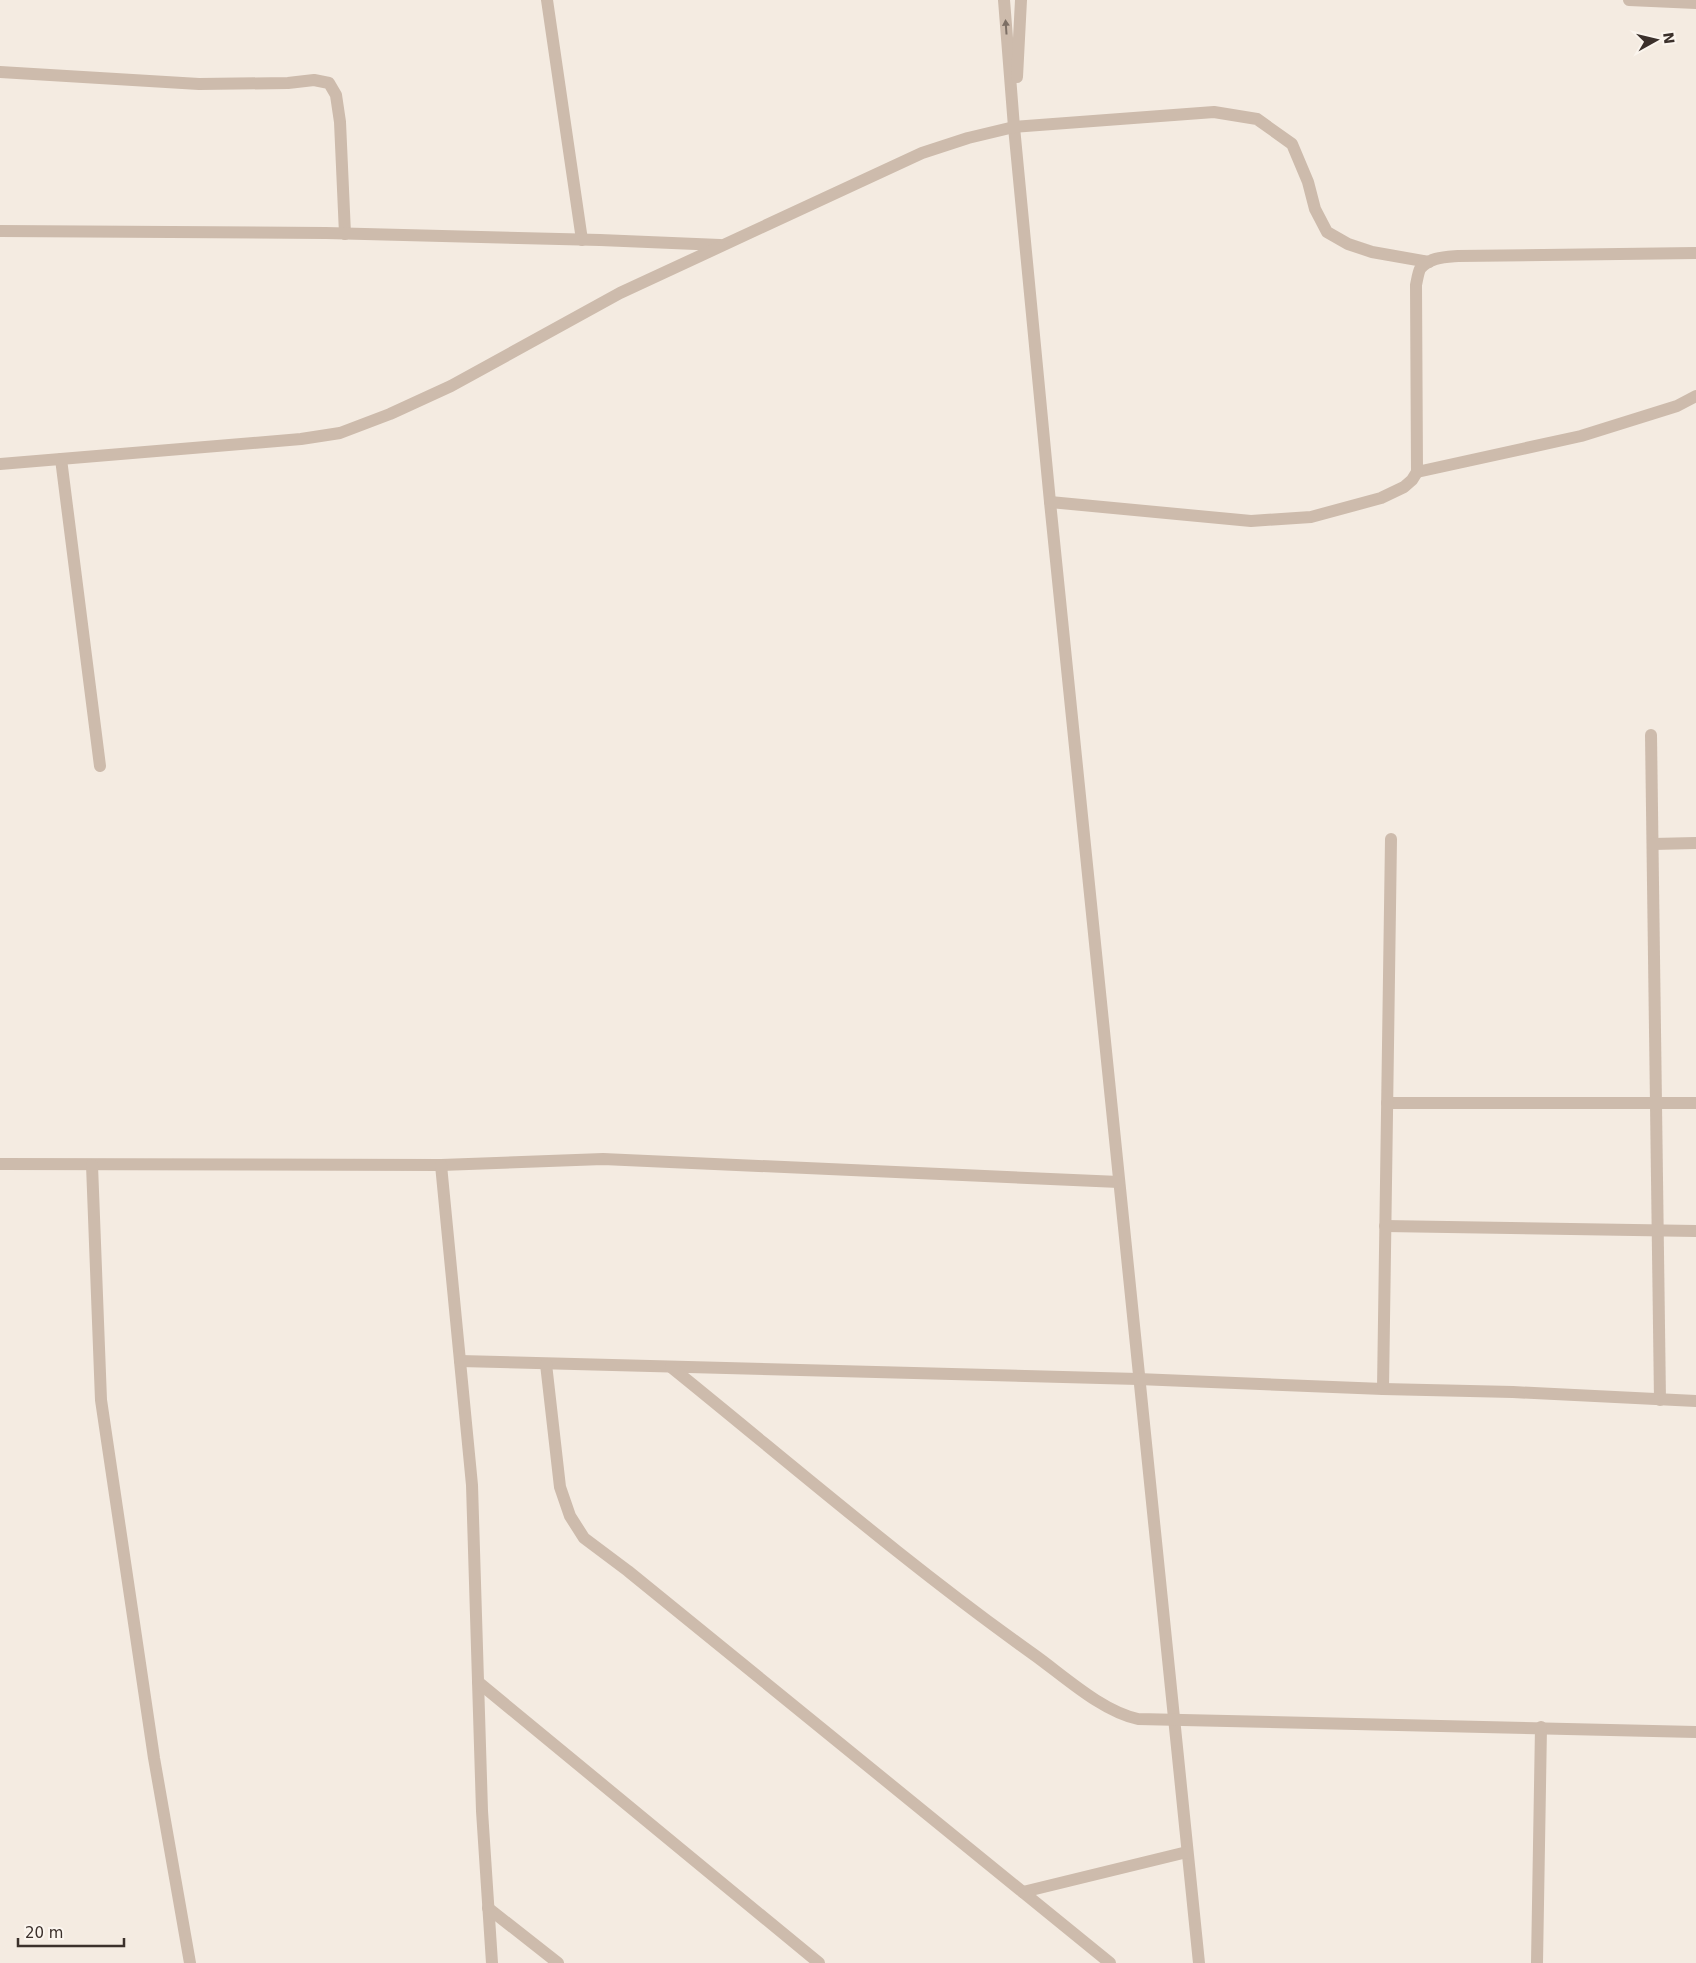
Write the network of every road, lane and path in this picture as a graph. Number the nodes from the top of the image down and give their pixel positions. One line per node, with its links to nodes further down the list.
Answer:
1 (547, 0): 10 (street)
2 (1004, 0): 7 (street, one-way to 2)
3 (1021, 0): 7 (street)
4 (1629, 0): 5 (street)
5 (1696, 3)
6 (0, 72): 9 (street)
7 (1014, 128): 11 (street); 13 (street); 18 (street)
8 (0, 231): 9 (street)
9 (345, 234): 10 (street)
10 (582, 240): 11 (street)
11 (722, 245): 15 (street)
12 (1696, 253): 13 (street)
13 (1428, 262): 17 (street)
14 (1696, 396): 17 (street)
15 (61, 458): 16 (street); 20 (street)
16 (0, 464)
17 (1416, 472): 18 (street)
18 (1050, 502): 30 (street)
19 (1651, 735): 23 (street)
20 (100, 766)
21 (1390, 839): 24 (street)
22 (1696, 843): 23 (street)
23 (1653, 844): 25 (street)
24 (1387, 1103): 25 (street); 31 (street)
25 (1657, 1103): 26 (street); 32 (street)
26 (1696, 1103)
27 (0, 1164): 28 (street)
28 (92, 1164): 29 (street); 48 (street)
29 (440, 1165): 30 (street); 34 (street)
30 (1118, 1182): 37 (street)
31 (1385, 1226): 32 (street); 38 (street)
32 (1658, 1231): 33 (street); 39 (street)
33 (1696, 1231)
34 (460, 1362): 35 (street); 41 (street)
35 (546, 1364): 36 (street); 46 (street)
36 (671, 1367): 37 (street); 42 (street)
37 (1138, 1379): 38 (street); 42 (street)
38 (1383, 1389): 39 (street)
39 (1660, 1400): 40 (street)
40 (1696, 1401)
41 (478, 1682): 47 (street); 51 (street)
42 (1173, 1719): 43 (street); 45 (street)
43 (1541, 1727): 44 (street); 54 (street)
44 (1696, 1732)
45 (1186, 1852): 46 (street); 53 (street)
46 (1023, 1892): 52 (street)
47 (488, 1908): 49 (street); 50 (street)
48 (190, 1963)
49 (492, 1963)
50 (558, 1963)
51 (819, 1963)
52 (1110, 1963)
53 (1199, 1963)
54 (1537, 1963)

